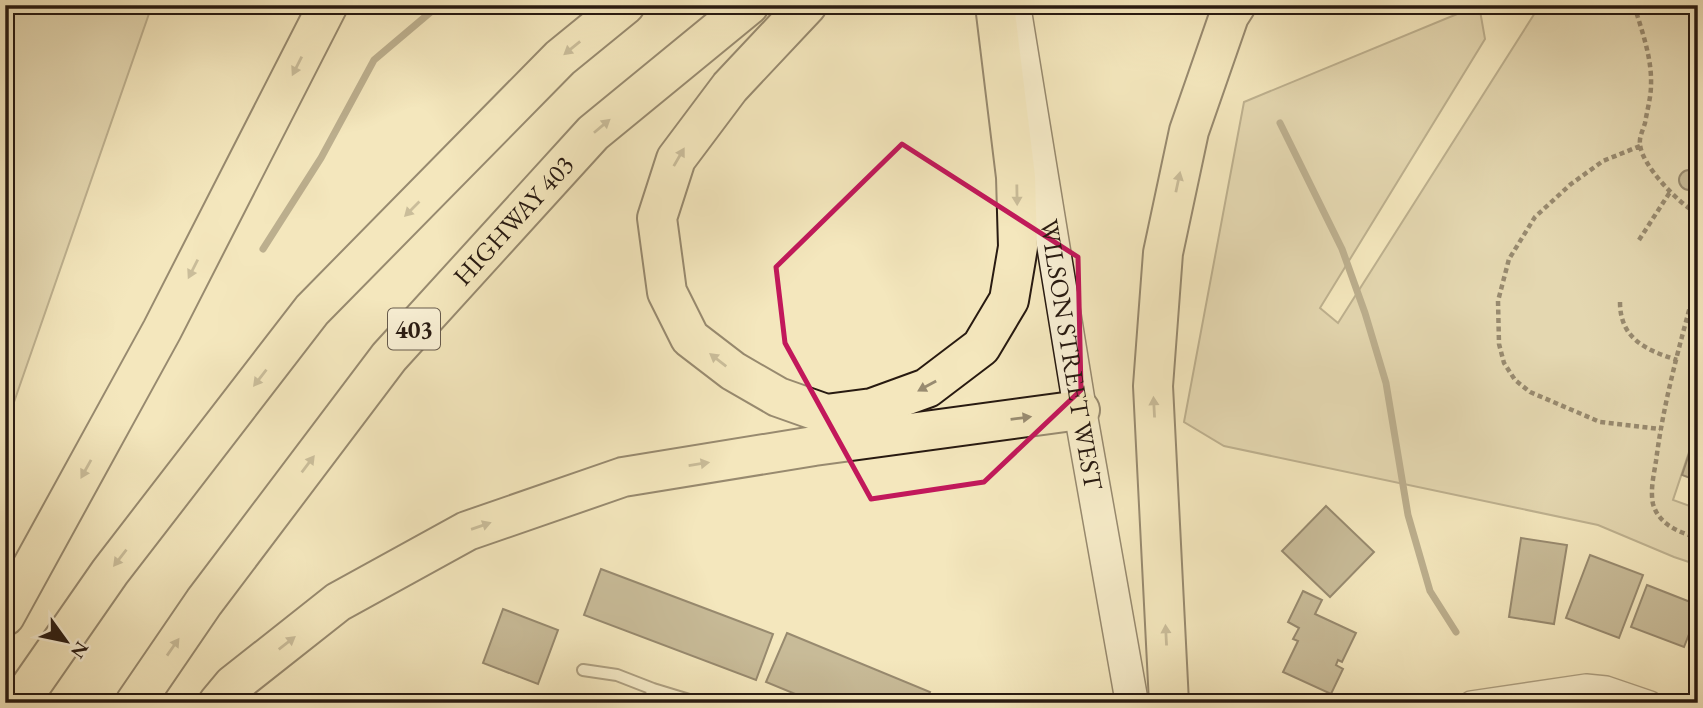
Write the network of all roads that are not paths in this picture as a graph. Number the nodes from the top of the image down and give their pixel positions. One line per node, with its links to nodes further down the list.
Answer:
1 (328, 5): 9 (highway, one-way to 9)
2 (625, 5): 12 (highway, one-way to 12)
3 (749, 5): 13 (highway, HIGHWAY 403 / 403, one-way to 3)
4 (807, 5): 5 (highway, one-way to 4)
5 (995, 5)
6 (1014, 5): 8 (main road, WILSON STREET WEST)
7 (1236, 5): 18 (highway, one-way to 7)
8 (1080, 410): 14 (highway, one-way to 8); 17 (main road, WILSON STREET WEST)
9 (5, 616)
10 (583, 670): 11 (lane)
11 (653, 689): 15 (lane); 16 (lane)
12 (19, 703)
13 (135, 703)
14 (218, 703)
15 (648, 703)
16 (699, 703)
17 (1132, 703)
18 (1169, 703)
19 (1471, 703): 20 (street)
20 (1650, 703)

